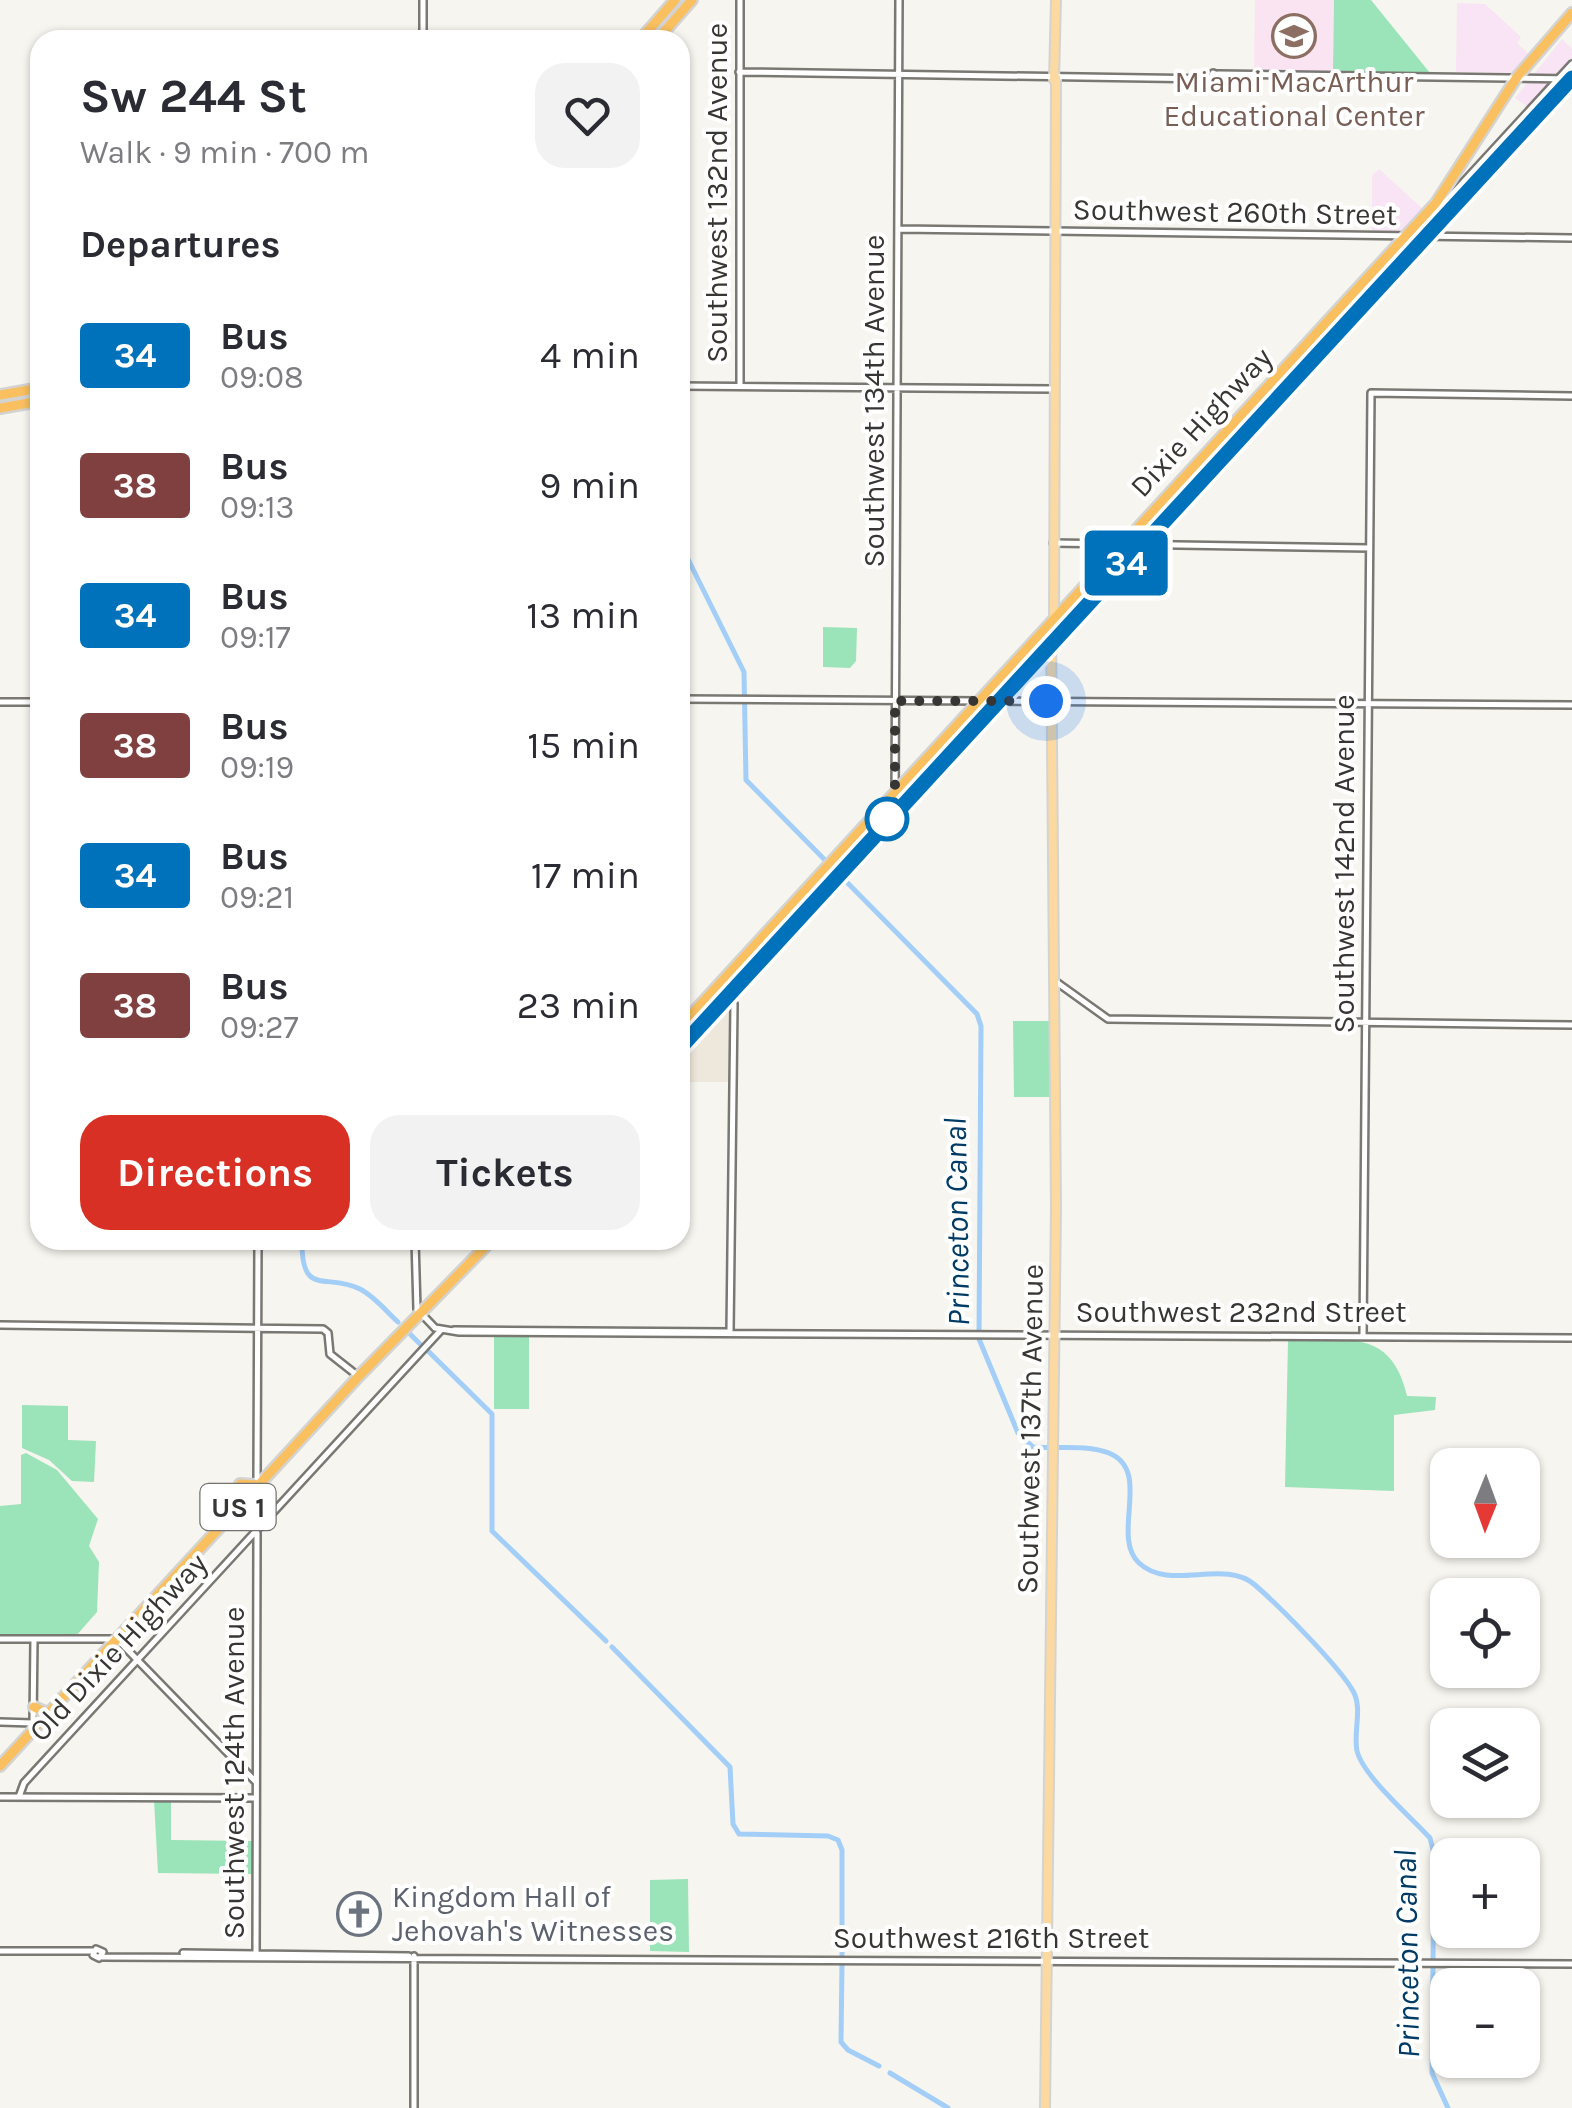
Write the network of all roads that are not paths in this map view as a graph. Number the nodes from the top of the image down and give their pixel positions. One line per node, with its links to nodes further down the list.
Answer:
1 (423, 0): 8 (street)
2 (675, 0): 9 (highway)
3 (692, 0): 10 (highway)
4 (740, 0): 13 (street, Southwest 132nd Avenue)
5 (899, 0): 14 (street, Southwest 134th Avenue)
6 (1056, 0): 15 (main road, Southwest 137th Avenue)
7 (1572, 17): 12 (highway); 16 (highway)
8 (423, 30)
9 (649, 30)
10 (666, 30)
11 (1572, 64): 18 (street)
12 (1530, 68): 16 (highway); 17 (street)
13 (739, 72): 14 (street); 27 (street, Southwest 132nd Avenue)
14 (898, 74): 15 (street); 21 (street, Southwest 134th Avenue)
15 (1057, 76): 16 (street); 22 (main road, Southwest 137th Avenue)
16 (1518, 78): 17 (street); 20 (highway)
17 (1538, 78): 18 (street)
18 (1559, 79): 19 (street); 20 (street)
19 (1572, 79)
20 (1464, 177): 23 (highway, Dixie Highway); 23 (highway, Dixie Highway)
21 (898, 229): 22 (street, Southwest 260th Street); 29 (street, Southwest 134th Avenue)
22 (1056, 232): 24 (street, Southwest 260th Street); 30 (main road, Southwest 137th Avenue)
23 (1416, 235): 24 (street, Southwest 260th Street); 25 (street, Southwest 260th Street); 26 (highway, Dixie Highway); 36 (highway, Dixie Highway)
24 (1391, 236): 26 (highway)
25 (1572, 238)
26 (1396, 247): 38 (highway, Dixie Highway)
27 (740, 385): 28 (street); 29 (street)
28 (690, 386)
29 (897, 387): 30 (street); 45 (street, Southwest 134th Avenue)
30 (1054, 388): 37 (main road, Southwest 137th Avenue)
31 (30, 390): 32 (highway)
32 (0, 395)
33 (1572, 396): 39 (street, Southwest 142nd Avenue)
34 (30, 403): 35 (highway)
35 (0, 408)
36 (1140, 541): 38 (highway, Dixie Highway); 39 (street)
37 (1053, 544): 38 (street); 42 (main road, Southwest 137th Avenue)
38 (1126, 545): 40 (highway, Dixie Highway); 41 (highway, Dixie Highway)
39 (1368, 548): 51 (street, Southwest 142nd Avenue)
40 (1087, 584): 41 (highway); 42 (highway, Dixie Highway)
41 (1068, 613): 42 (highway, Dixie Highway)
42 (1053, 623): 43 (highway, Dixie Highway); 46 (main road, Southwest 137th Avenue); 49 (highway, Dixie Highway)
43 (998, 690): 49 (highway, Dixie Highway); 50 (highway)
44 (690, 700): 45 (street)
45 (895, 701): 53 (street); 54 (street, Southwest 134th Avenue)
46 (1053, 701): 50 (street); 51 (street); 59 (main road, Southwest 137th Avenue)
47 (0, 702): 48 (street)
48 (30, 702)
49 (983, 702): 50 (street); 53 (highway); 54 (highway)
50 (999, 702)
51 (1367, 704): 52 (street); 63 (street, Southwest 142nd Avenue)
52 (1572, 704)
53 (967, 706): 54 (highway)
54 (895, 797): 55 (highway)
55 (831, 867): 56 (highway); 57 (highway)
56 (807, 889): 57 (highway); 58 (highway)
57 (782, 924): 60 (highway)
58 (746, 956): 60 (highway); 61 (highway)
59 (1055, 981): 63 (street); 75 (main road, Southwest 137th Avenue)
60 (726, 985): 61 (highway); 64 (highway); 74 (street)
61 (694, 1012): 62 (highway)
62 (690, 1016)
63 (1366, 1023): 65 (street); 76 (street, Southwest 142nd Avenue)
64 (690, 1024)
65 (1572, 1025)
66 (258, 1250): 72 (street)
67 (416, 1250): 70 (street)
68 (476, 1250): 70 (highway, US 1)
69 (478, 1250): 70 (highway, US 1)
70 (419, 1311): 73 (street); 78 (highway, US 1); 78 (highway, US 1)
71 (0, 1325): 72 (street)
72 (257, 1328): 78 (street); 79 (street)
73 (441, 1330): 74 (street, Southwest 232nd Street); 81 (street, Old Dixie Highway)
74 (730, 1332): 75 (street, Southwest 232nd Street)
75 (1055, 1333): 76 (street, Southwest 232nd Street); 101 (main road, Southwest 137th Avenue)
76 (1363, 1336): 77 (street, Southwest 232nd Street)
77 (1572, 1338)
78 (357, 1374): 79 (highway, US 1); 79 (highway, US 1)
79 (255, 1484): 80 (highway, US 1); 82 (highway, US 1)
80 (216, 1523): 82 (highway); 85 (highway, US 1)
81 (257, 1530): 86 (street, Old Dixie Highway); 91 (street, Southwest 124th Avenue)
82 (191, 1559): 85 (highway, US 1)
83 (0, 1639): 84 (street)
84 (34, 1639): 85 (street); 87 (street)
85 (108, 1640): 86 (street); 87 (highway, US 1); 87 (highway, US 1)
86 (138, 1659): 91 (street); 93 (street, Old Dixie Highway)
87 (33, 1719): 88 (street); 89 (highway, US 1); 89 (highway, US 1)
88 (0, 1722)
89 (5, 1757): 90 (highway, US 1)
90 (0, 1766)
91 (256, 1782): 94 (street, Southwest 124th Avenue)
92 (0, 1797): 93 (street)
93 (19, 1797): 94 (street)
94 (256, 1798): 98 (street, Southwest 124th Avenue)
95 (209, 1952): 97 (street, Southwest 216th Street); 98 (street, Southwest 216th Street); 99 (street)
96 (0, 1953): 97 (street)
97 (102, 1954): 99 (street, Southwest 216th Street)
98 (256, 1955): 99 (street, Southwest 216th Street); 100 (street, Southwest 216th Street)
99 (176, 1956)
100 (412, 1956): 101 (street, Southwest 216th Street); 103 (street)
101 (1046, 1961): 102 (street, Southwest 216th Street); 104 (main road, Southwest 137th Avenue)
102 (1572, 1964)
103 (414, 2108)
104 (1045, 2108)

